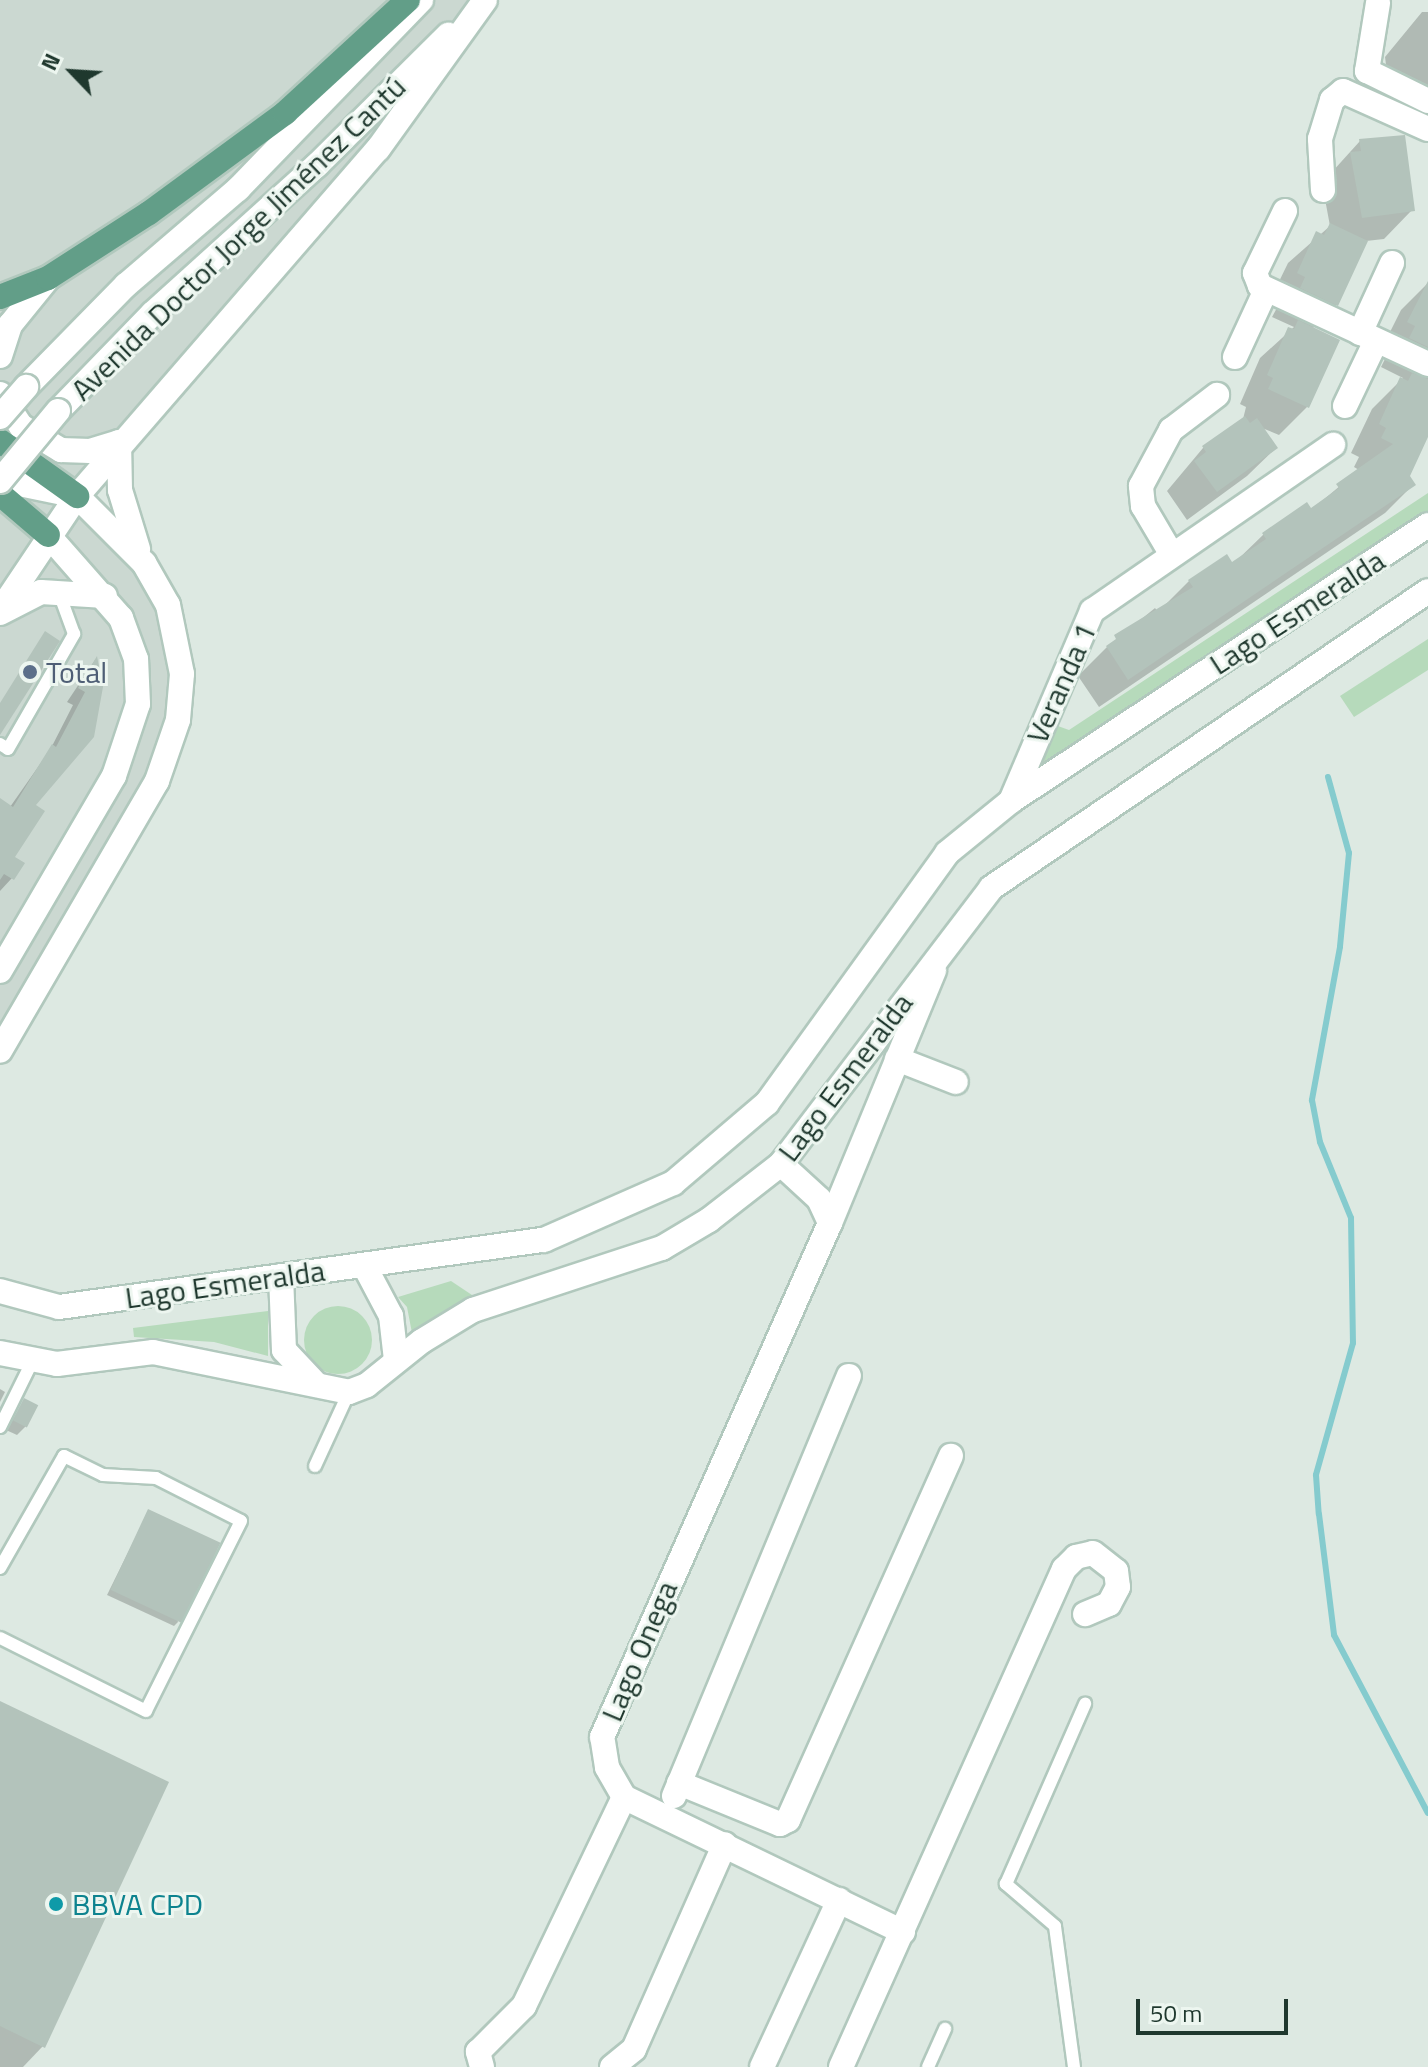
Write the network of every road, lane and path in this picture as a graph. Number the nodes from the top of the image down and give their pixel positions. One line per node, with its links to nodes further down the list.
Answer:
1 (408, 0): 10 (main road)
2 (421, 0): 20 (street, Avenida Doctor Jorge Jiménez Cantú, bridge)
3 (484, 0): 22 (street); 24 (street, Avenida Doctor Jorge Jiménez Cantú, bridge)
4 (1378, 3): 5 (street)
5 (1428, 101)
6 (1428, 129): 7 (street)
7 (1323, 190)
8 (1285, 211): 11 (street)
9 (1392, 263): 13 (street)
10 (48, 278): 12 (main road); 14 (street)
11 (1266, 290): 13 (street); 15 (street)
12 (0, 297)
13 (1368, 337): 16 (street); 19 (street)
14 (0, 356)
15 (1235, 357)
16 (1428, 364)
17 (0, 394): 22 (street)
18 (1217, 395): 29 (street)
19 (1345, 406)
20 (0, 417)
21 (0, 441): 26 (main road)
22 (119, 442): 26 (street); 30 (street)
23 (1333, 445): 29 (street, Veranda 1)
24 (0, 480): 26 (street)
25 (0, 494): 28 (main road)
26 (77, 496): 28 (street); 30 (street)
27 (1428, 525): 36 (street, Lago Esmeralda)
28 (48, 535): 33 (street); 34 (street)
29 (1172, 555): 36 (street, Veranda 1)
30 (144, 563): 39 (street)
31 (58, 591): 33 (street); 34 (street); 35 (lane)
32 (1428, 591): 37 (street, Lago Esmeralda)
33 (105, 596): 38 (street)
34 (0, 612)
35 (0, 744)
36 (1011, 801): 44 (street, Lago Esmeralda)
37 (944, 946): 40 (street, Lago Onega); 42 (street, Lago Esmeralda)
38 (0, 971)
39 (0, 1051)
40 (897, 1059): 41 (street); 43 (street, Lago Onega)
41 (956, 1082)
42 (781, 1164): 43 (street); 49 (street, Lago Esmeralda)
43 (830, 1223): 63 (street, Lago Onega)
44 (364, 1265): 45 (street, Lago Esmeralda); 49 (street)
45 (281, 1276): 46 (street, Lago Esmeralda); 47 (street)
46 (0, 1291)
47 (284, 1350): 51 (street); 53 (street)
48 (0, 1353): 50 (street, Lago Esmeralda)
49 (396, 1360): 53 (street, Lago Esmeralda)
50 (32, 1362): 51 (street, Lago Esmeralda); 54 (lane)
51 (267, 1374): 53 (street, Lago Esmeralda)
52 (849, 1376): 62 (street)
53 (337, 1391): 56 (lane)
54 (0, 1427)
55 (951, 1456): 62 (street)
56 (315, 1466)
57 (4, 1552): 58 (lane); 60 (lane)
58 (0, 1568)
59 (1085, 1614): 67 (street)
60 (0, 1638)
61 (1085, 1704): 74 (lane)
62 (679, 1783): 64 (street)
63 (624, 1797): 64 (street); 69 (street)
64 (666, 1816): 65 (street)
65 (725, 1844): 66 (street); 70 (street)
66 (839, 1900): 67 (street); 71 (street)
67 (903, 1932): 72 (street)
68 (945, 2029): 73 (lane)
69 (482, 2067)
70 (612, 2067)
71 (762, 2067)
72 (841, 2067)
73 (928, 2067)
74 (1074, 2067)

